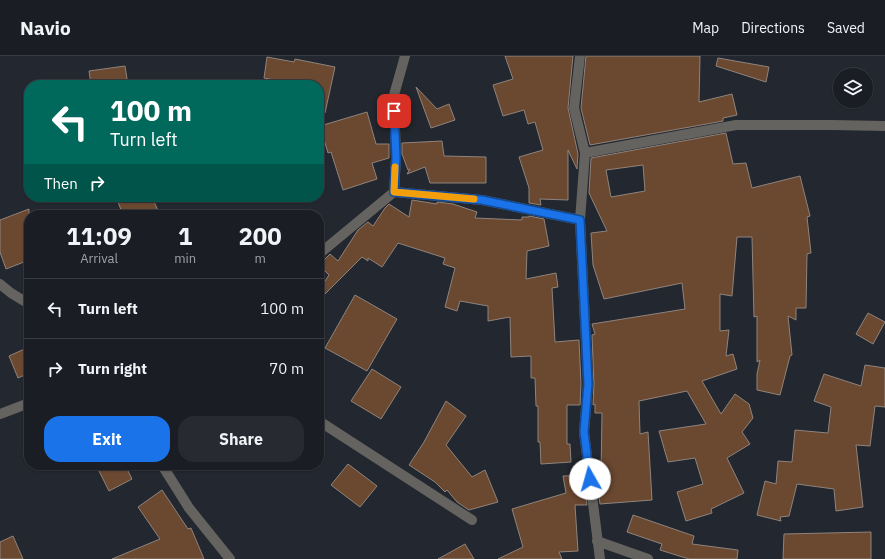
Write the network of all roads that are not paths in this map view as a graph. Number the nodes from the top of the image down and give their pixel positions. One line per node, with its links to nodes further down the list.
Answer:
1 (405, 56): 5 (street)
2 (580, 56): 4 (street)
3 (885, 126): 4 (street)
4 (585, 153): 6 (street)
5 (394, 192): 6 (street); 7 (street)
6 (580, 220): 15 (street)
7 (324, 250)
8 (0, 284): 9 (street)
9 (24, 301)
10 (24, 405): 11 (street)
11 (0, 414)
12 (324, 424): 14 (street)
13 (165, 470): 16 (street)
14 (472, 520)
15 (597, 541): 17 (street); 18 (street)
16 (230, 559)
17 (600, 559)
18 (648, 559)

